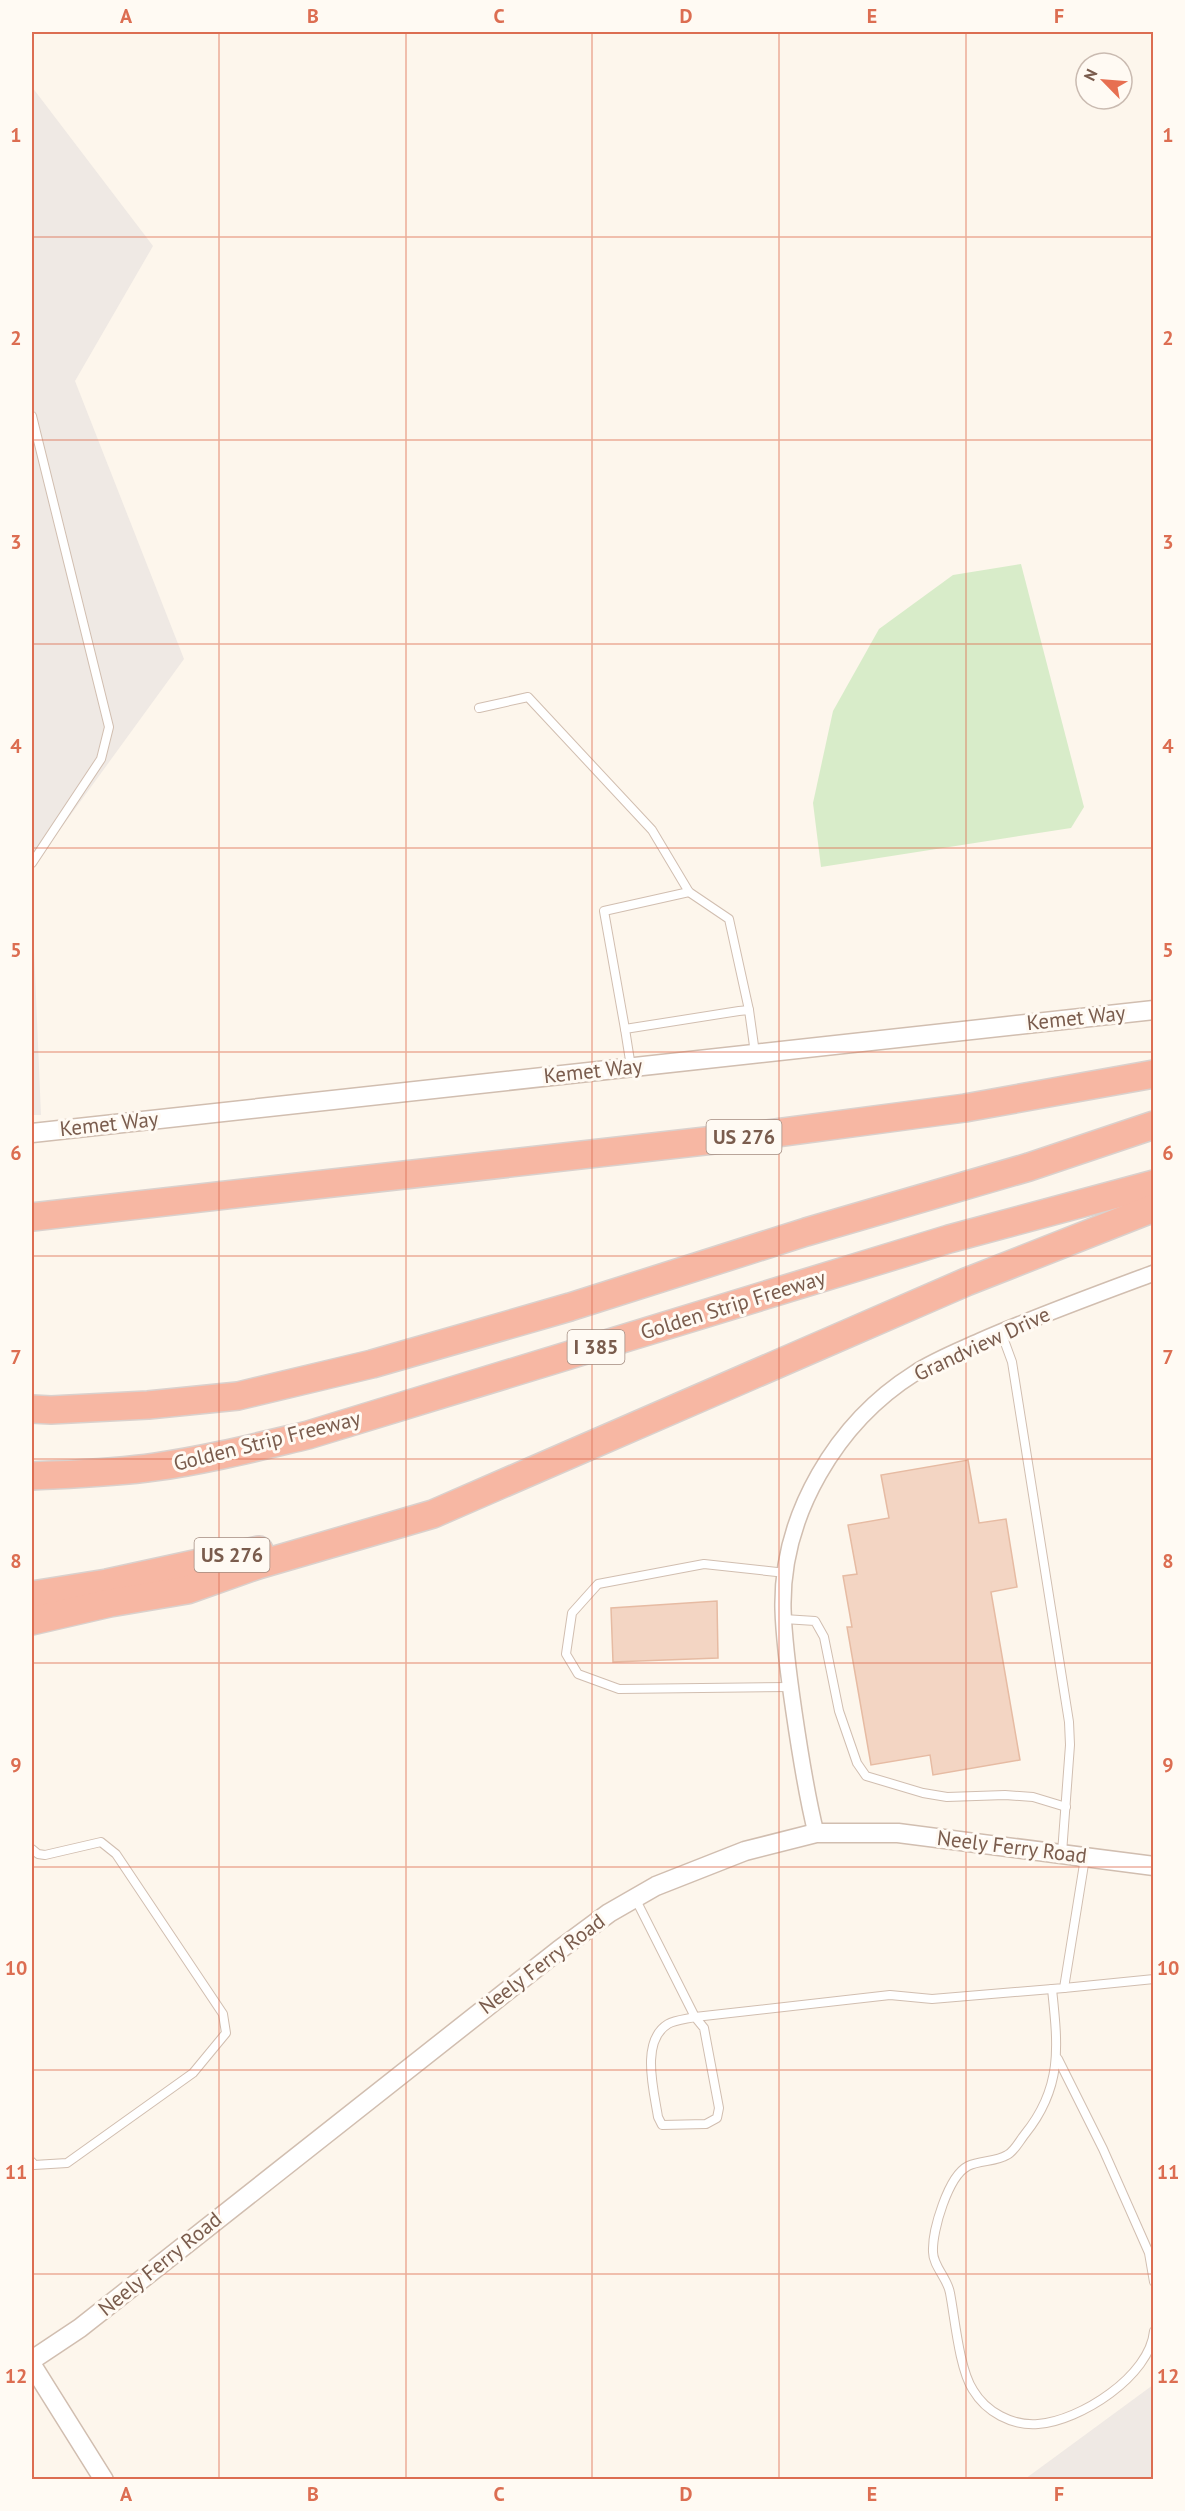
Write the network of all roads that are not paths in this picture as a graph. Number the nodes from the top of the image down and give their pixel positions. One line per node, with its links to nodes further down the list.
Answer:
1 (32, 416): 3 (lane)
2 (479, 708): 4 (lane)
3 (32, 863)
4 (689, 892): 5 (lane); 7 (lane)
5 (749, 1010): 7 (lane); 8 (lane)
6 (1154, 1010): 8 (street, Kemet Way)
7 (625, 1029): 9 (lane)
8 (755, 1053): 9 (street, Kemet Way)
9 (631, 1067): 12 (street, Kemet Way)
10 (1154, 1074): 15 (highway, US 276)
11 (1154, 1125): 18 (highway, I 385)
12 (32, 1129)
13 (1154, 1184): 19 (highway, Golden Strip Freeway / I 385)
14 (1154, 1208): 20 (highway, US 276)
15 (32, 1216)
16 (1154, 1273): 17 (street, Grandview Drive)
17 (1001, 1332): 21 (street, Grandview Drive); 26 (lane)
18 (32, 1409)
19 (32, 1476)
20 (433, 1514): 22 (highway, US 276); 24 (highway)
21 (786, 1573): 23 (street, Grandview Drive); 25 (lane)
22 (32, 1595)
23 (784, 1619): 25 (street, Grandview Drive); 26 (lane)
24 (32, 1621)
25 (790, 1687): 27 (street, Grandview Drive)
26 (1066, 1807): 29 (lane)
27 (816, 1833): 29 (street, Neely Ferry Road); 32 (street, Neely Ferry Road)
28 (32, 1849): 38 (lane)
29 (1062, 1853): 30 (street, Neely Ferry Road)
30 (1085, 1856): 31 (street, Neely Ferry Road); 34 (lane)
31 (1154, 1866)
32 (635, 1898): 36 (lane); 41 (street, Neely Ferry Road)
33 (1154, 1979): 34 (lane)
34 (1064, 1988): 35 (lane)
35 (1052, 1989): 36 (lane); 37 (lane)
36 (695, 2017): 36 (lane)
37 (1057, 2058): 39 (lane); 40 (lane)
38 (32, 2162)
39 (1154, 2282)
40 (1154, 2331)
41 (32, 2360)
42 (32, 2365): 43 (street)
43 (104, 2480)

